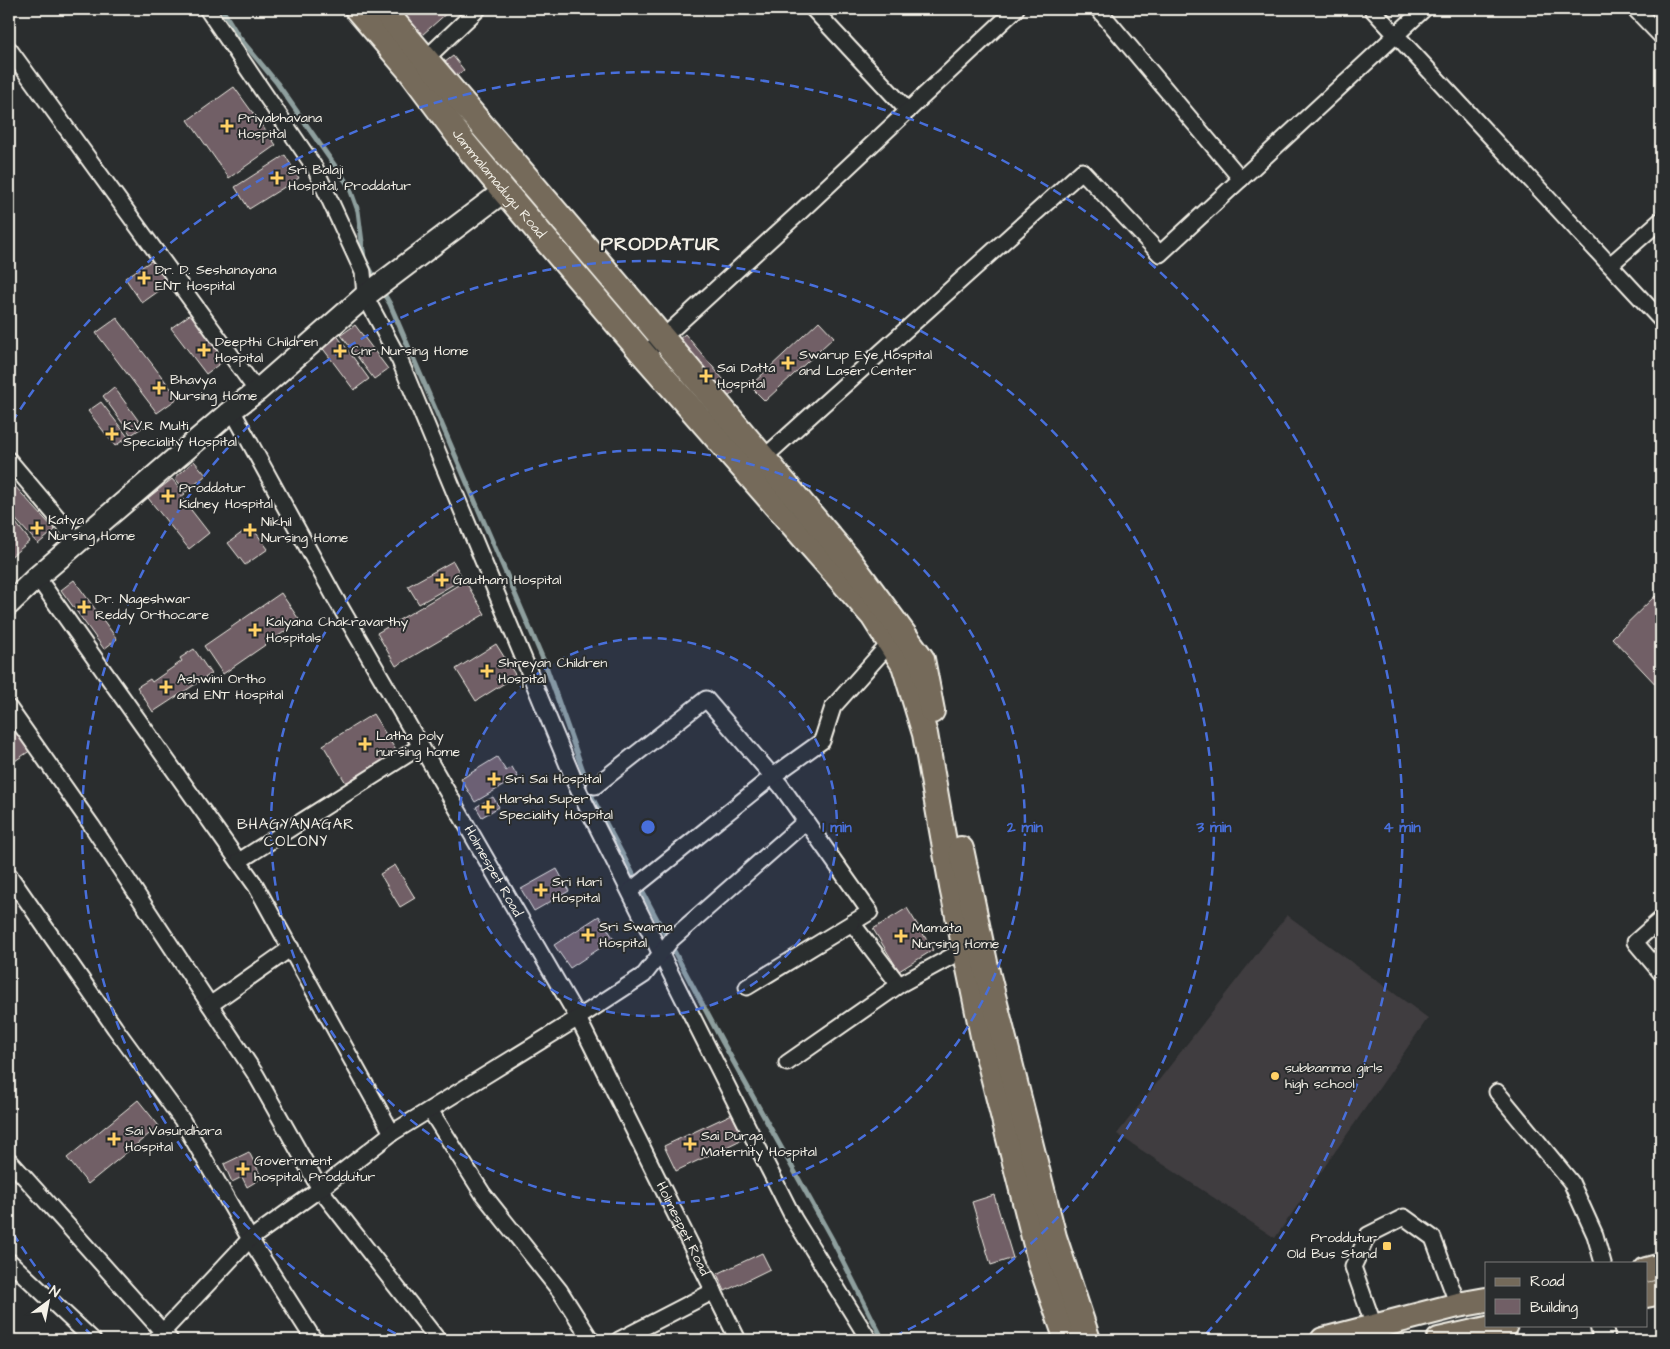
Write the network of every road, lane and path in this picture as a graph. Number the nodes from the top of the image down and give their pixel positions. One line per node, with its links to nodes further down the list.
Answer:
1 (206, 9): 20 (street)
2 (357, 9): 14 (main road, Jammalamadugu Road)
3 (383, 9): 14 (main road)
4 (478, 9): 14 (street)
5 (813, 9): 15 (street)
6 (1016, 9): 15 (street)
7 (1098, 9): 16 (street)
8 (1372, 9): 11 (street)
9 (1424, 9): 11 (street)
10 (1635, 9): 12 (street)
11 (1396, 34): 16 (street); 19 (street)
12 (1661, 36)
13 (9, 49): 24 (street)
14 (418, 65): 17 (main road, Jammalamadugu Road); 22 (main road)
15 (908, 111): 22 (street)
16 (1241, 179): 27 (street)
17 (504, 191): 20 (main road); 23 (main road, Jammalamadugu Road)
18 (1661, 220): 19 (street)
19 (1610, 265): 21 (street)
20 (365, 296): 24 (main road); 39 (street)
21 (1661, 320)
22 (663, 338): 23 (street); 27 (main road)
23 (644, 355): 27 (main road, Jammalamadugu Road)
24 (257, 391): 25 (main road)
25 (232, 410): 28 (main road); 33 (street, Holmespet Road)
26 (9, 460): 28 (street)
27 (756, 465): 31 (main road); 78 (main road)
28 (78, 542): 29 (main road)
29 (37, 577): 30 (main road); 37 (street)
30 (9, 604)
31 (890, 643): 34 (street); 43 (main road)
32 (9, 708): 48 (street)
33 (421, 746): 37 (street); 49 (street, Holmespet Road)
34 (773, 776): 35 (street); 36 (street); 39 (street)
35 (595, 786)
36 (806, 821): 41 (street); 44 (street)
37 (238, 861): 42 (street)
38 (9, 875): 56 (street)
39 (630, 891): 44 (street)
40 (1661, 919): 45 (street)
41 (852, 923): 46 (street); 47 (street)
42 (292, 948): 48 (street); 53 (street)
43 (965, 948): 46 (street); 77 (main road)
44 (661, 953): 49 (street); 76 (street)
45 (1661, 973)
46 (899, 986): 50 (street)
47 (747, 987)
48 (210, 1005): 55 (street)
49 (578, 1018): 52 (street); 61 (street, Holmespet Road)
50 (787, 1063)
51 (1497, 1092): 58 (street)
52 (430, 1110): 53 (street); 73 (street)
53 (392, 1133): 55 (street)
54 (9, 1160): 69 (street)
55 (320, 1189): 56 (street); 72 (street)
56 (250, 1238): 69 (street); 71 (street)
57 (9, 1261): 70 (street)
58 (1604, 1262)
59 (1661, 1266): 60 (main road)
60 (1648, 1269)
61 (714, 1291): 74 (street); 75 (street, Holmespet Road)
62 (1661, 1292): 63 (main road)
63 (1648, 1295)
64 (1485, 1300): 65 (main road)
65 (1458, 1305): 68 (main road); 68 (street)
66 (1501, 1326): 80 (main road)
67 (1601, 1326): 81 (main road)
68 (1370, 1332): 79 (main road)
69 (163, 1337)
70 (93, 1340)
71 (314, 1340)
72 (438, 1340)
73 (591, 1340)
74 (619, 1340)
75 (738, 1340)
76 (869, 1340)
77 (1067, 1340)
78 (1088, 1340)
79 (1323, 1340)
80 (1440, 1340)
81 (1604, 1340)

